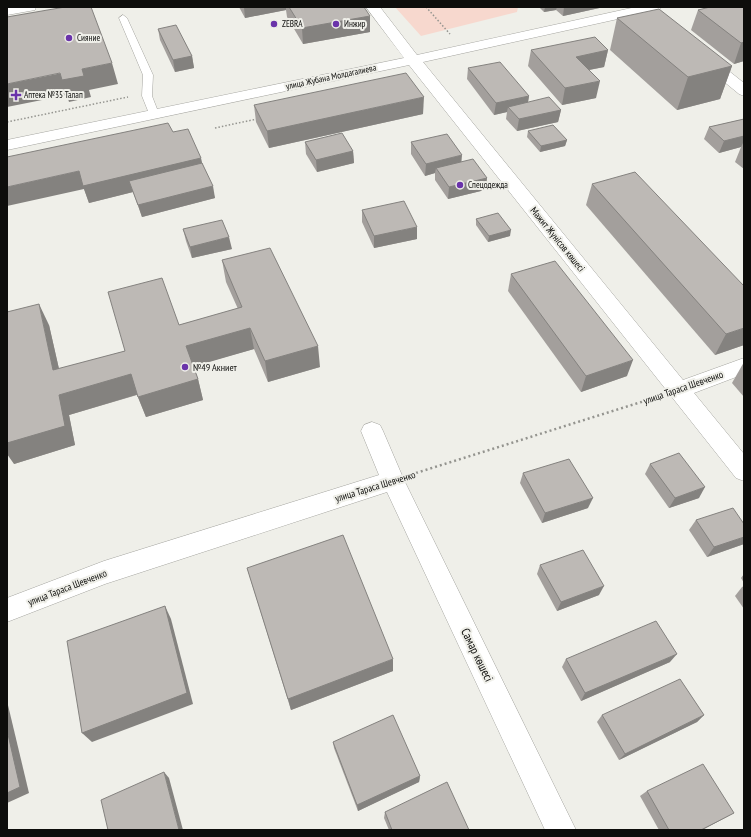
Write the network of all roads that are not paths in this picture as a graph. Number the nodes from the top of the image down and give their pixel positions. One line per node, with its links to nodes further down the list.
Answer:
1 (30, 7): 4 (street)
2 (372, 7): 7 (street, Мәжит Жүнісов көшесі)
3 (649, 10): 7 (street, улица Жубана Молдагалиева)
4 (7, 11)
5 (123, 18): 9 (lane)
6 (697, 52): 8 (street)
7 (413, 60): 9 (street, улица Жубана Молдагалиева); 12 (street, Мәжит Жүнісов көшесі)
8 (744, 91)
9 (154, 114): 10 (street, улица Жубана Молдагалиева)
10 (7, 145)
11 (744, 366): 12 (street, улица Тараса Шевченко)
12 (679, 390): 14 (street, Мәжит Жүнісов көшесі)
13 (372, 432): 15 (street, Самар көшесі)
14 (744, 471)
15 (393, 480): 16 (street, улица Тараса Шевченко); 17 (street, Самар көшесі)
16 (7, 610)
17 (561, 830)

